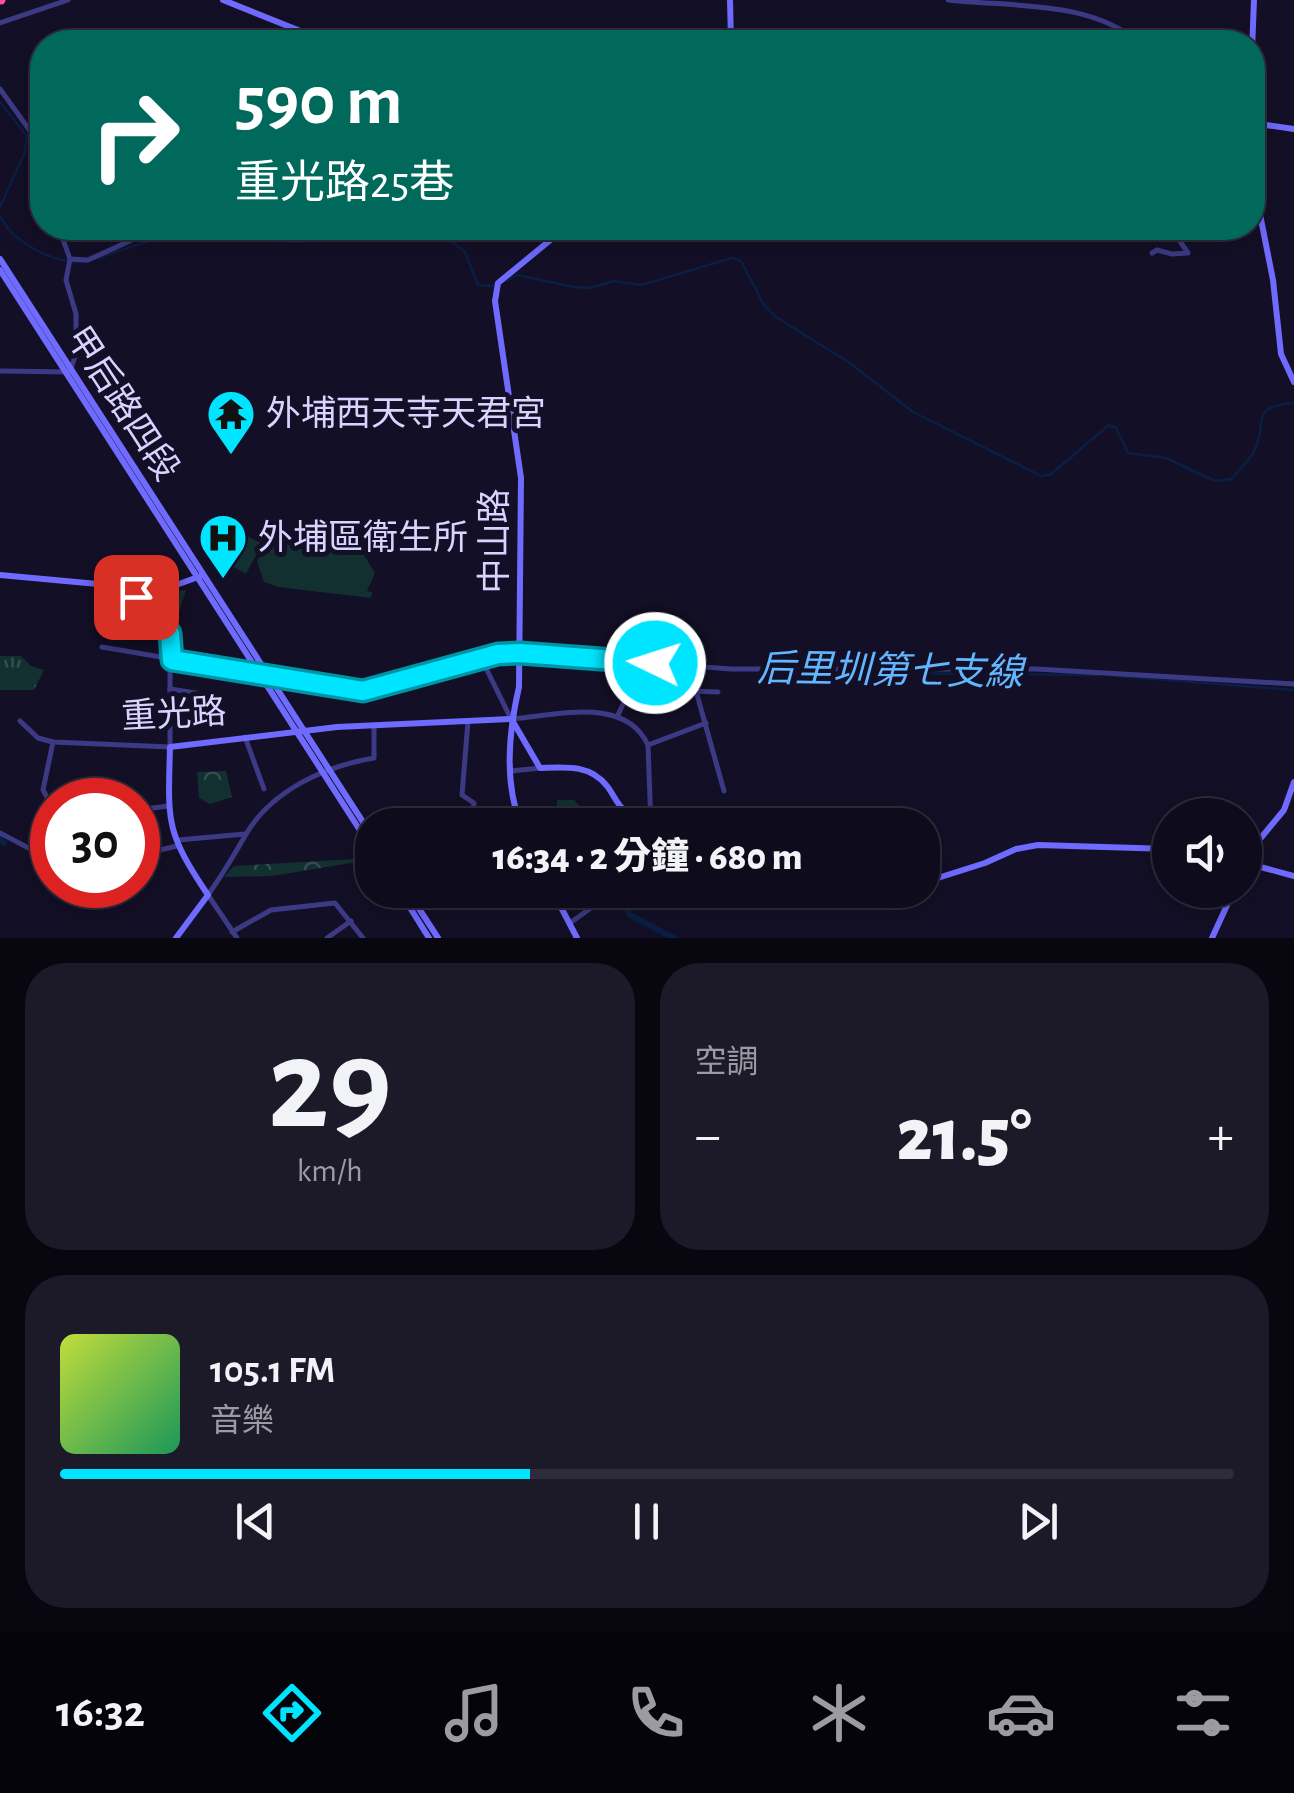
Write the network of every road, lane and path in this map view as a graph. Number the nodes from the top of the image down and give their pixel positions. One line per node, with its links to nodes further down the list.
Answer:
1 (68, 0): 6 (street)
2 (223, 0): 7 (street)
3 (730, 0): 8 (street)
4 (948, 0): 9 (street)
5 (1253, 1): 10 (street)
6 (0, 23)
7 (298, 30)
8 (731, 30)
9 (1124, 30)
10 (1252, 30)
11 (0, 88): 13 (street)
12 (1265, 125): 14 (street)
13 (30, 129)
14 (1294, 129)
15 (63, 240): 22 (street)
16 (134, 240): 22 (street)
17 (550, 240): 31 (street, 中山路)
18 (1179, 240): 20 (street)
19 (1265, 240): 26 (street)
20 (1152, 253)
21 (0, 259): 25 (street, 甲后路四段)
22 (70, 260): 25 (street)
23 (0, 270): 25 (street, 甲后路四段)
24 (0, 371): 25 (street)
25 (68, 373): 28 (street, 甲后路四段)
26 (1294, 382)
27 (0, 575): 29 (street)
28 (200, 576): 29 (street); 34 (street); 35 (street)
29 (126, 586): 33 (street)
30 (102, 647): 33 (street)
31 (520, 653): 32 (street); 36 (street); 42 (street, 中山路)
32 (482, 659): 35 (street); 42 (street)
33 (172, 660): 34 (street); 37 (street)
34 (260, 676): 35 (street); 47 (street)
35 (272, 677): 47 (street)
36 (1294, 684)
37 (170, 689): 40 (street); 51 (street)
38 (696, 690): 39 (street); 41 (street); 45 (street)
39 (718, 692)
40 (221, 698)
41 (618, 716): 42 (street); 50 (street)
42 (511, 719): 44 (street, 重光路); 52 (street); 53 (street, 中山路)
43 (20, 721): 49 (street)
44 (468, 722): 46 (street, 重光路); 61 (street)
45 (706, 723): 50 (street); 58 (street)
46 (374, 725): 47 (street, 重光路); 54 (street)
47 (300, 731): 48 (street, 重光路); 54 (street)
48 (245, 737): 51 (street, 重光路); 57 (street)
49 (53, 742): 51 (street, 重光路); 55 (street)
50 (648, 745): 64 (street)
51 (170, 746): 59 (street)
52 (540, 768): 53 (street); 63 (street)
53 (512, 771): 62 (street, 中山路)
54 (327, 772): 65 (street); 66 (street); 68 (street)
55 (46, 778)
56 (1294, 782): 69 (street)
57 (264, 789)
58 (724, 792)
59 (168, 806): 60 (street); 70 (street)
60 (160, 807)
61 (473, 808)
62 (515, 808)
63 (623, 808)
64 (651, 808)
65 (355, 812)
66 (355, 820)
67 (0, 832): 73 (street)
68 (245, 834): 70 (street); 77 (street)
69 (1262, 835)
70 (176, 843): 71 (street); 77 (street)
71 (160, 848)
72 (1152, 848): 76 (street)
73 (30, 849)
74 (1262, 868): 75 (street)
75 (1294, 876)
76 (940, 877)
77 (208, 895): 85 (street); 86 (street)
78 (411, 908): 89 (street)
79 (419, 908): 90 (street)
80 (562, 908): 84 (street)
81 (591, 908): 84 (street)
82 (1226, 908): 92 (street)
83 (351, 921): 85 (street); 87 (street); 88 (street)
84 (570, 923): 91 (street)
85 (235, 935)
86 (176, 938)
87 (327, 938)
88 (363, 938)
89 (430, 938)
90 (438, 938)
91 (577, 938)
92 (1212, 938)

